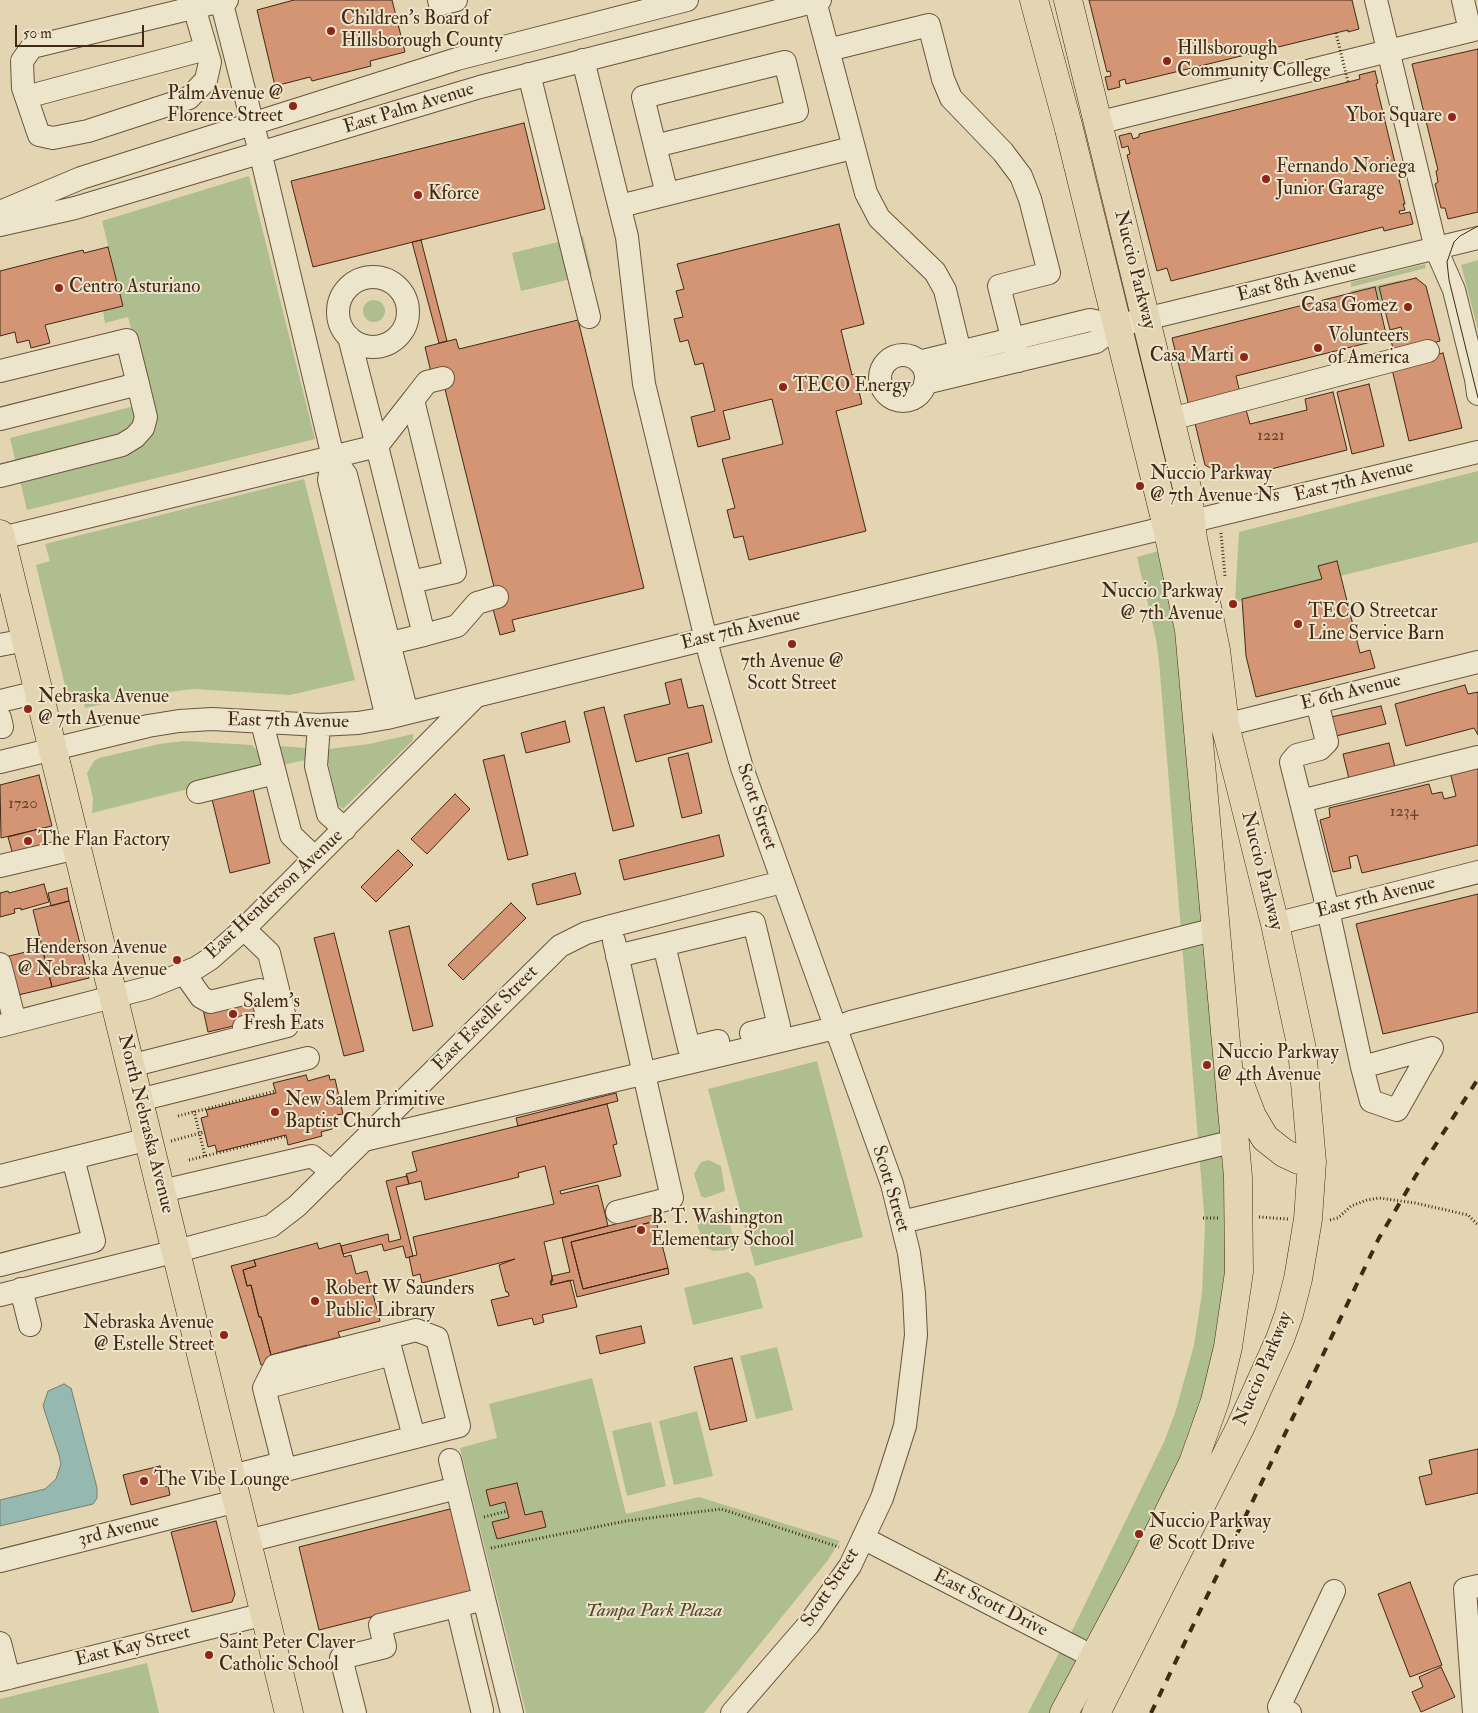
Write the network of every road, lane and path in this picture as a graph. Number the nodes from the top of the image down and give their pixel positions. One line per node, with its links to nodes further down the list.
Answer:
1 (223, 0): 11 (street); 22 (street)
2 (438, 0): 3 (street)
3 (456, 0)
4 (686, 0): 10 (street, East Palm Avenue)
5 (1034, 0): 36 (main road, Nuccio Parkway)
6 (1068, 0): 23 (main road, Nuccio Parkway)
7 (1376, 0): 17 (street)
8 (1463, 0): 12 (street)
9 (818, 1): 14 (street, East Palm Avenue); 16 (street)
10 (646, 5): 14 (street); 22 (street, East Palm Avenue)
11 (194, 8): 15 (street); 21 (street)
12 (1474, 30): 17 (street)
13 (1336, 33): 20 (path, bridge)
14 (655, 41): 18 (street, East Palm Avenue)
15 (206, 49): 21 (street); 21 (street)
16 (828, 50): 25 (street); 38 (street)
17 (1389, 51): 23 (street); 32 (street)
18 (583, 60): 19 (street, East Palm Avenue); 28 (street, Scott Street)
19 (529, 74): 26 (street, East Palm Avenue); 33 (street)
20 (1348, 82)
21 (26, 97)
22 (253, 123): 26 (street); 29 (street, East Palm Avenue)
23 (1097, 123): 34 (main road, Nuccio Parkway)
24 (655, 146): 24 (street); 27 (street)
25 (852, 148): 27 (street); 42 (street)
26 (260, 154): 30 (street, East Palm Avenue); 37 (street)
27 (667, 194): 28 (street)
28 (620, 206): 60 (street, Scott Street)
29 (0, 212)
30 (0, 225)
31 (1478, 238): 32 (street, East 8th Avenue)
32 (1436, 249): 34 (street, East 8th Avenue); 47 (street)
33 (590, 317)
34 (1147, 319): 36 (street, East 8th Avenue); 50 (main road, Nuccio Parkway)
35 (1069, 325): 36 (street); 38 (street); 39 (street)
36 (1117, 326): 39 (street); 55 (main road, Nuccio Parkway)
37 (302, 329): 51 (street); 53 (street)
38 (1013, 339): 41 (street); 42 (street)
39 (1074, 347): 41 (street)
40 (1428, 351): 50 (street)
41 (1018, 360): 42 (street)
42 (962, 363): 44 (street)
43 (0, 371): 46 (street)
44 (922, 372)
45 (443, 378): 48 (street)
46 (138, 384): 49 (street); 54 (street)
47 (1478, 394)
48 (413, 400): 51 (street); 57 (street)
49 (0, 419)
50 (1171, 419): 55 (main road, Nuccio Parkway)
51 (377, 446): 53 (street); 57 (street)
52 (1478, 452): 55 (street, East 7th Avenue)
53 (334, 457): 56 (street); 62 (street)
54 (0, 476)
55 (1179, 524): 60 (street, East 7th Avenue); 72 (main road, Nuccio Parkway); 90 (main road, Nuccio Parkway)
56 (0, 536): 61 (main road, North Nebraska Avenue)
57 (411, 582): 59 (street)
58 (497, 597): 59 (street)
59 (424, 635): 62 (street)
60 (706, 639): 65 (street, East 7th Avenue); 85 (street, Scott Street)
61 (13, 642): 64 (main road, North Nebraska Avenue)
62 (380, 646): 68 (street)
63 (1478, 662): 67 (street, E 6th Avenue)
64 (38, 692): 66 (street); 74 (main road, North Nebraska Avenue)
65 (476, 696): 68 (street, East 7th Avenue); 80 (street, East Henderson Avenue)
66 (0, 701)
67 (1317, 702): 72 (street, E 6th Avenue); 79 (street)
68 (397, 716): 71 (street, East 7th Avenue)
69 (0, 718): 73 (street)
70 (262, 723): 71 (street, East 7th Avenue); 74 (street, East 7th Avenue); 77 (street)
71 (319, 725): 80 (street)
72 (1225, 725): 87 (main road, Nuccio Parkway)
73 (0, 727)
74 (53, 749): 76 (street, East 7th Avenue); 81 (main road, North Nebraska Avenue)
75 (1478, 757): 79 (street)
76 (1, 759)
77 (275, 773): 78 (street); 82 (street)
78 (198, 792)
79 (1301, 801): 86 (street)
80 (345, 829): 82 (street, East Henderson Avenue)
81 (77, 848): 83 (street); 95 (main road, North Nebraska Avenue)
82 (315, 858): 89 (street, East Henderson Avenue)
83 (0, 866)
84 (1478, 872): 86 (street, East 5th Avenue)
85 (782, 882): 88 (street, East Estelle Street); 97 (street, Scott Street)
86 (1328, 910): 87 (street, East 5th Avenue); 102 (street)
87 (1275, 924): 117 (main road, Nuccio Parkway)
88 (610, 926): 92 (street); 112 (street, East Estelle Street)
89 (244, 929): 94 (street, East Henderson Avenue); 98 (street)
90 (1216, 929): 97 (street); 99 (main road, Nuccio Parkway)
91 (664, 945): 91 (street); 92 (street)
92 (617, 956): 103 (street)
93 (0, 964): 96 (street)
94 (184, 973): 95 (street, East Henderson Avenue); 98 (street)
95 (114, 998): 96 (street, East Henderson Avenue); 101 (main road, North Nebraska Avenue)
96 (7, 1024)
97 (835, 1028): 103 (street); 126 (street, Scott Street)
98 (210, 1046): 101 (street)
99 (1227, 1050): 113 (main road, Nuccio Parkway); 117 (main road)
100 (308, 1058): 105 (street)
101 (130, 1066): 105 (main road, North Nebraska Avenue)
102 (1362, 1067)
103 (644, 1074): 112 (street); 122 (street)
104 (276, 1091): 107 (path)
105 (139, 1100): 111 (main road, North Nebraska Avenue)
106 (193, 1104): 107 (path)
107 (194, 1112): 108 (path); 109 (path)
108 (178, 1116)
109 (202, 1133): 111 (path); 114 (path)
110 (286, 1136): 114 (path)
111 (158, 1140): 115 (street); 121 (main road, North Nebraska Avenue)
112 (364, 1140): 119 (street, East Estelle Street)
113 (1235, 1141): 126 (street); 151 (main road, Nuccio Parkway)
114 (206, 1156): 116 (path); 118 (path)
115 (73, 1158): 120 (street); 128 (street)
116 (189, 1160)
117 (1312, 1162): 152 (main road, Nuccio Parkway)
118 (208, 1163)
119 (332, 1172): 121 (street); 129 (street, East Estelle Street)
120 (0, 1176)
121 (162, 1191): 129 (main road, North Nebraska Avenue)
122 (617, 1212)
123 (1256, 1217): 124 (path)
124 (1290, 1219)
125 (1329, 1220): 127 (path)
126 (902, 1222): 140 (street, Scott Street)
127 (1478, 1225)
128 (94, 1241): 130 (street); 131 (street)
129 (177, 1252): 131 (street, East Estelle Street); 138 (main road, North Nebraska Avenue)
130 (0, 1265)
131 (101, 1270): 132 (street, East Estelle Street)
132 (11, 1292): 133 (street)
133 (30, 1325)
134 (390, 1346): 135 (street); 135 (street); 137 (street)
135 (414, 1437): 137 (street)
136 (450, 1460): 147 (street)
137 (283, 1463): 138 (street, 3rd Avenue)
138 (235, 1488): 141 (main road, North Nebraska Avenue); 144 (street, 3rd Avenue)
139 (445, 1491): 141 (street)
140 (863, 1538): 151 (street, East Scott Drive); 158 (street, Scott Street)
141 (248, 1541): 149 (main road, North Nebraska Avenue)
142 (491, 1548): 143 (path)
143 (841, 1548)
144 (0, 1561)
145 (1478, 1586): 162 (street)
146 (1334, 1591): 161 (street)
147 (484, 1599): 148 (street); 154 (street)
148 (456, 1606): 155 (street); 157 (street)
149 (265, 1614): 153 (street, East Kay Street); 156 (main road, North Nebraska Avenue)
150 (0, 1642): 153 (street)
151 (1092, 1656): 152 (street, East Scott Drive); 159 (main road, Nuccio Parkway)
152 (1118, 1669): 160 (main road, Nuccio Parkway)
153 (4, 1679)
154 (511, 1708): 155 (street)
155 (476, 1711)
156 (289, 1713)
157 (355, 1713)
158 (732, 1713)
159 (1064, 1713)
160 (1096, 1713)
161 (1290, 1713)
162 (1474, 1713)

